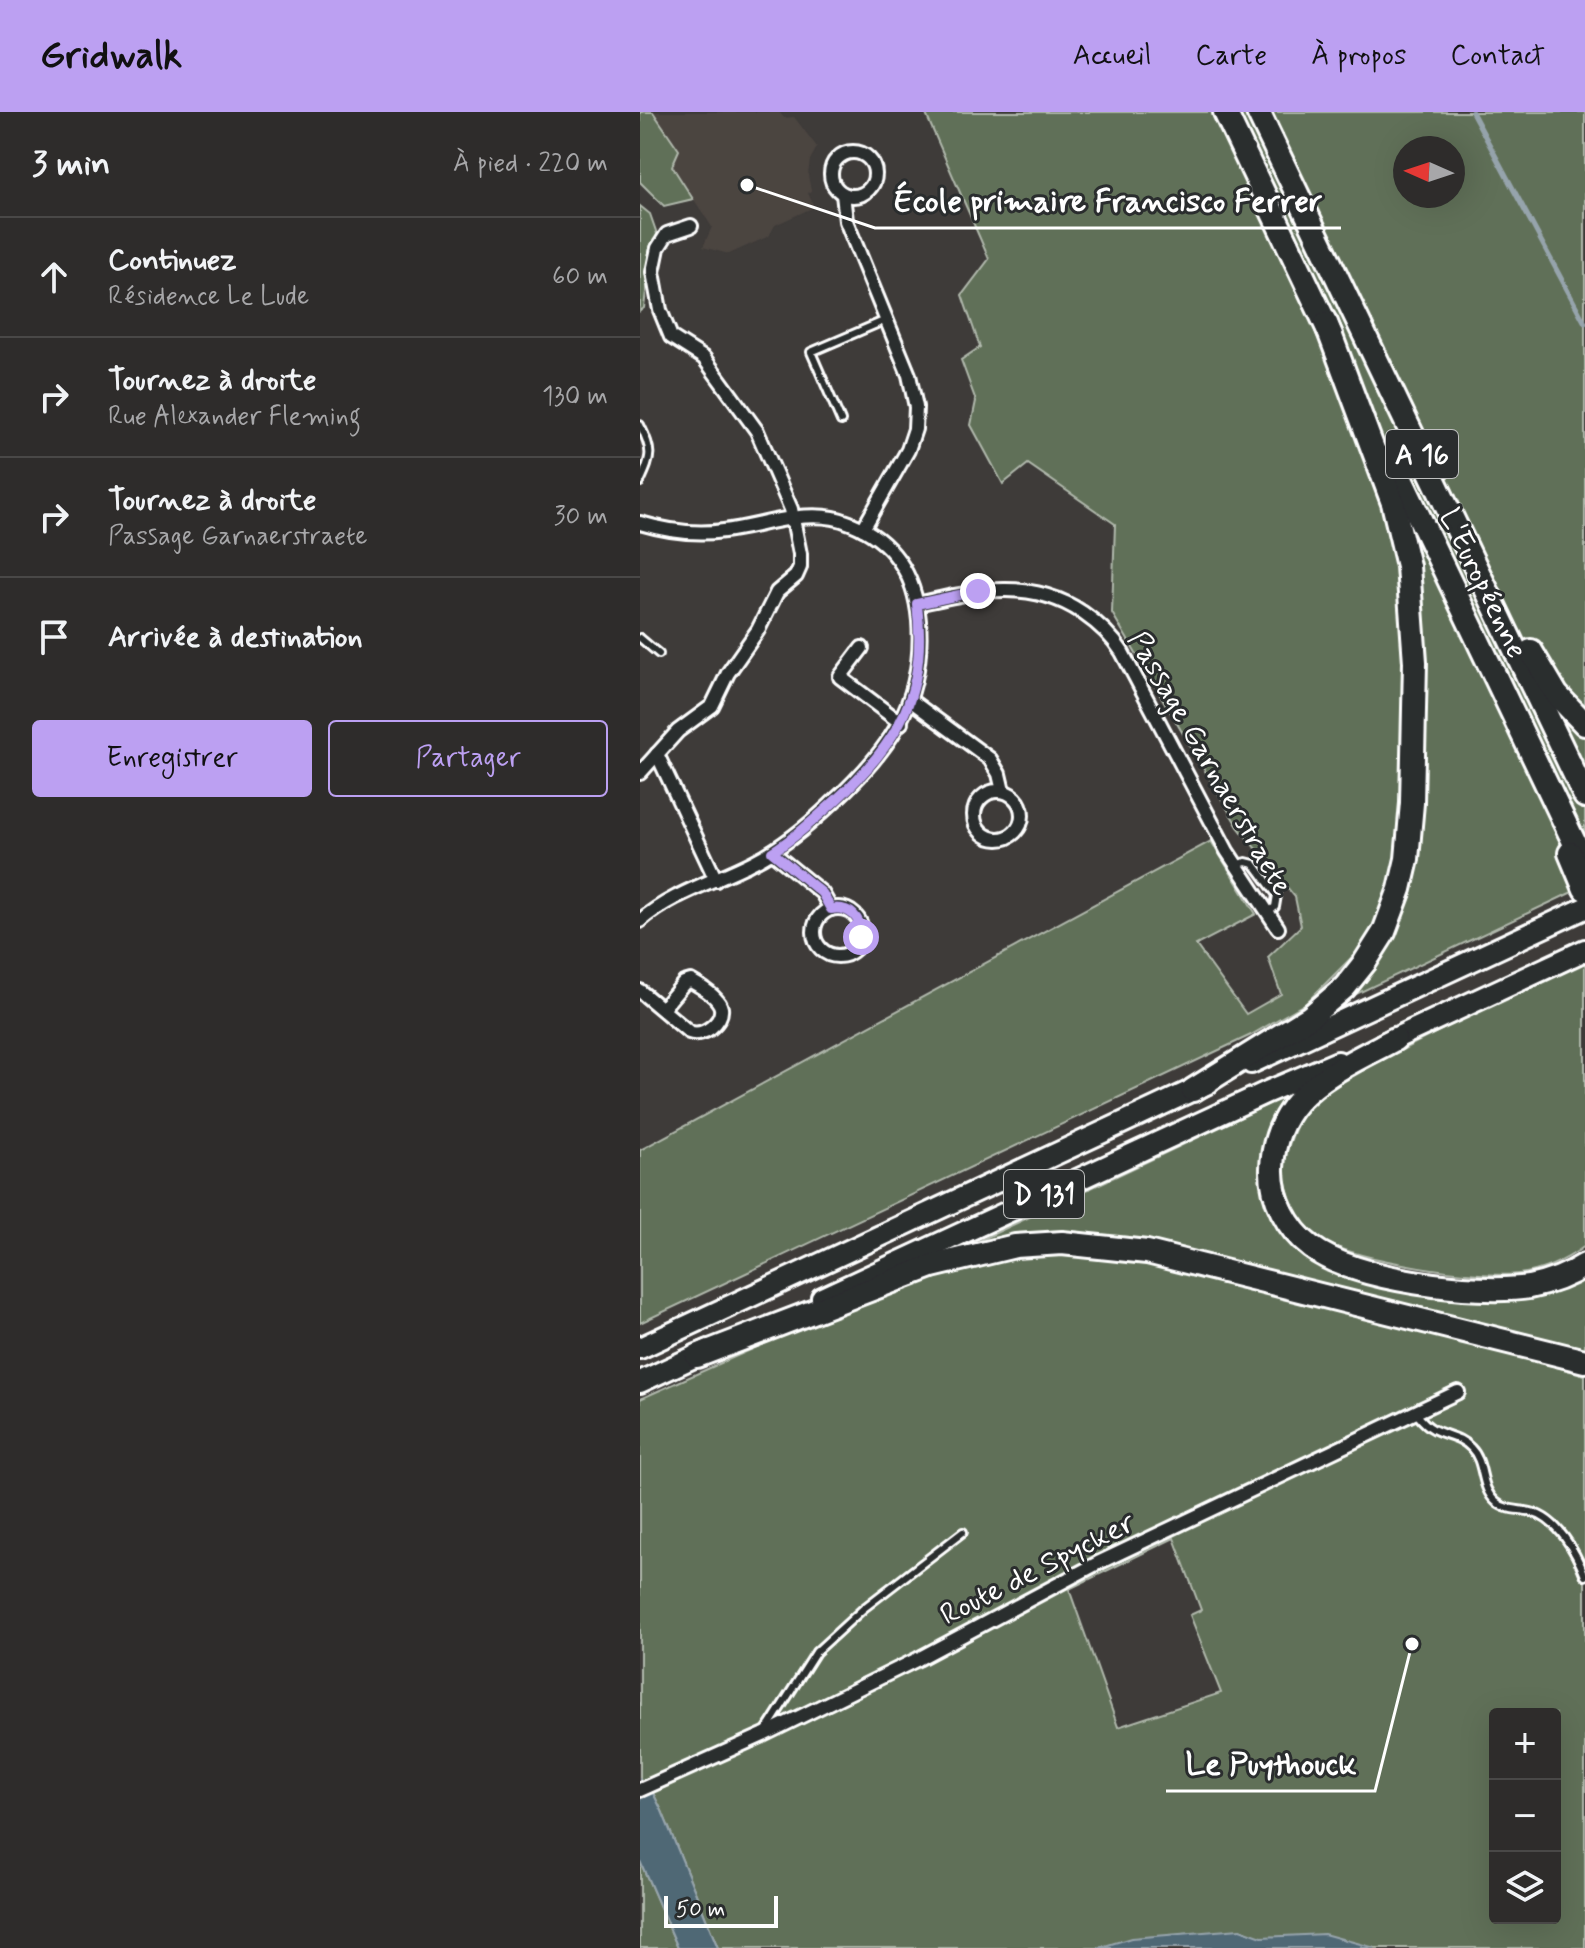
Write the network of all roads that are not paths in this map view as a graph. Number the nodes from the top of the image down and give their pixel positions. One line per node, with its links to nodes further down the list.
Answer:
1 (1225, 112): 6 (highway, L'Européenne / A 16)
2 (1258, 112): 10 (highway, L'Européenne / A 16)
3 (843, 194): 5 (street)
4 (691, 226): 11 (street)
5 (886, 320): 7 (lane); 13 (street)
6 (1326, 323): 26 (highway, L'Européenne / A 16); 39 (highway)
7 (841, 421)
8 (640, 425): 9 (lane)
9 (640, 482)
10 (1441, 495): 20 (highway); 24 (highway, L'Européenne / A 16)
11 (793, 519): 12 (street); 13 (street); 21 (street)
12 (640, 523)
13 (863, 529): 14 (street)
14 (917, 604): 18 (street); 27 (street, Passage Garnaerstraete)
15 (640, 638): 17 (lane)
16 (862, 648): 19 (street)
17 (659, 654)
18 (910, 700): 19 (street); 23 (street)
19 (901, 723): 25 (street)
20 (1585, 724)
21 (657, 754): 22 (street); 28 (street)
22 (640, 773)
23 (1003, 791): 23 (street)
24 (1585, 796)
25 (772, 852): 28 (street); 31 (street)
26 (1581, 864): 29 (highway, L'Européenne)
27 (1235, 865): 32 (street, Passage Garnaerstraete); 32 (lane)
28 (716, 880): 33 (street)
29 (1585, 889)
30 (1585, 908): 39 (main road, D 131)
31 (831, 909): 31 (street)
32 (1267, 913): 34 (street, Passage Garnaerstraete)
33 (640, 921)
34 (1278, 928)
35 (1585, 950): 38 (main road, D 131)
36 (640, 991): 37 (street)
37 (662, 1009): 37 (street)
38 (1395, 1039): 40 (highway); 44 (main road, D 131)
39 (1193, 1090): 41 (main road, D 131)
40 (1585, 1265)
41 (714, 1314): 42 (street); 43 (main road, D 131)
42 (640, 1338)
43 (640, 1348)
44 (697, 1356): 45 (highway); 46 (main road, D 131)
45 (1585, 1361)
46 (640, 1382)
47 (1458, 1392): 48 (street, Route de Spycker)
48 (1415, 1412): 50 (lane); 53 (street, Route de Spycker)
49 (963, 1532): 53 (lane)
50 (1575, 1552): 51 (lane); 52 (lane)
51 (1585, 1553)
52 (1585, 1576)
53 (763, 1735): 54 (street, Route de Spycker)
54 (644, 1788)

